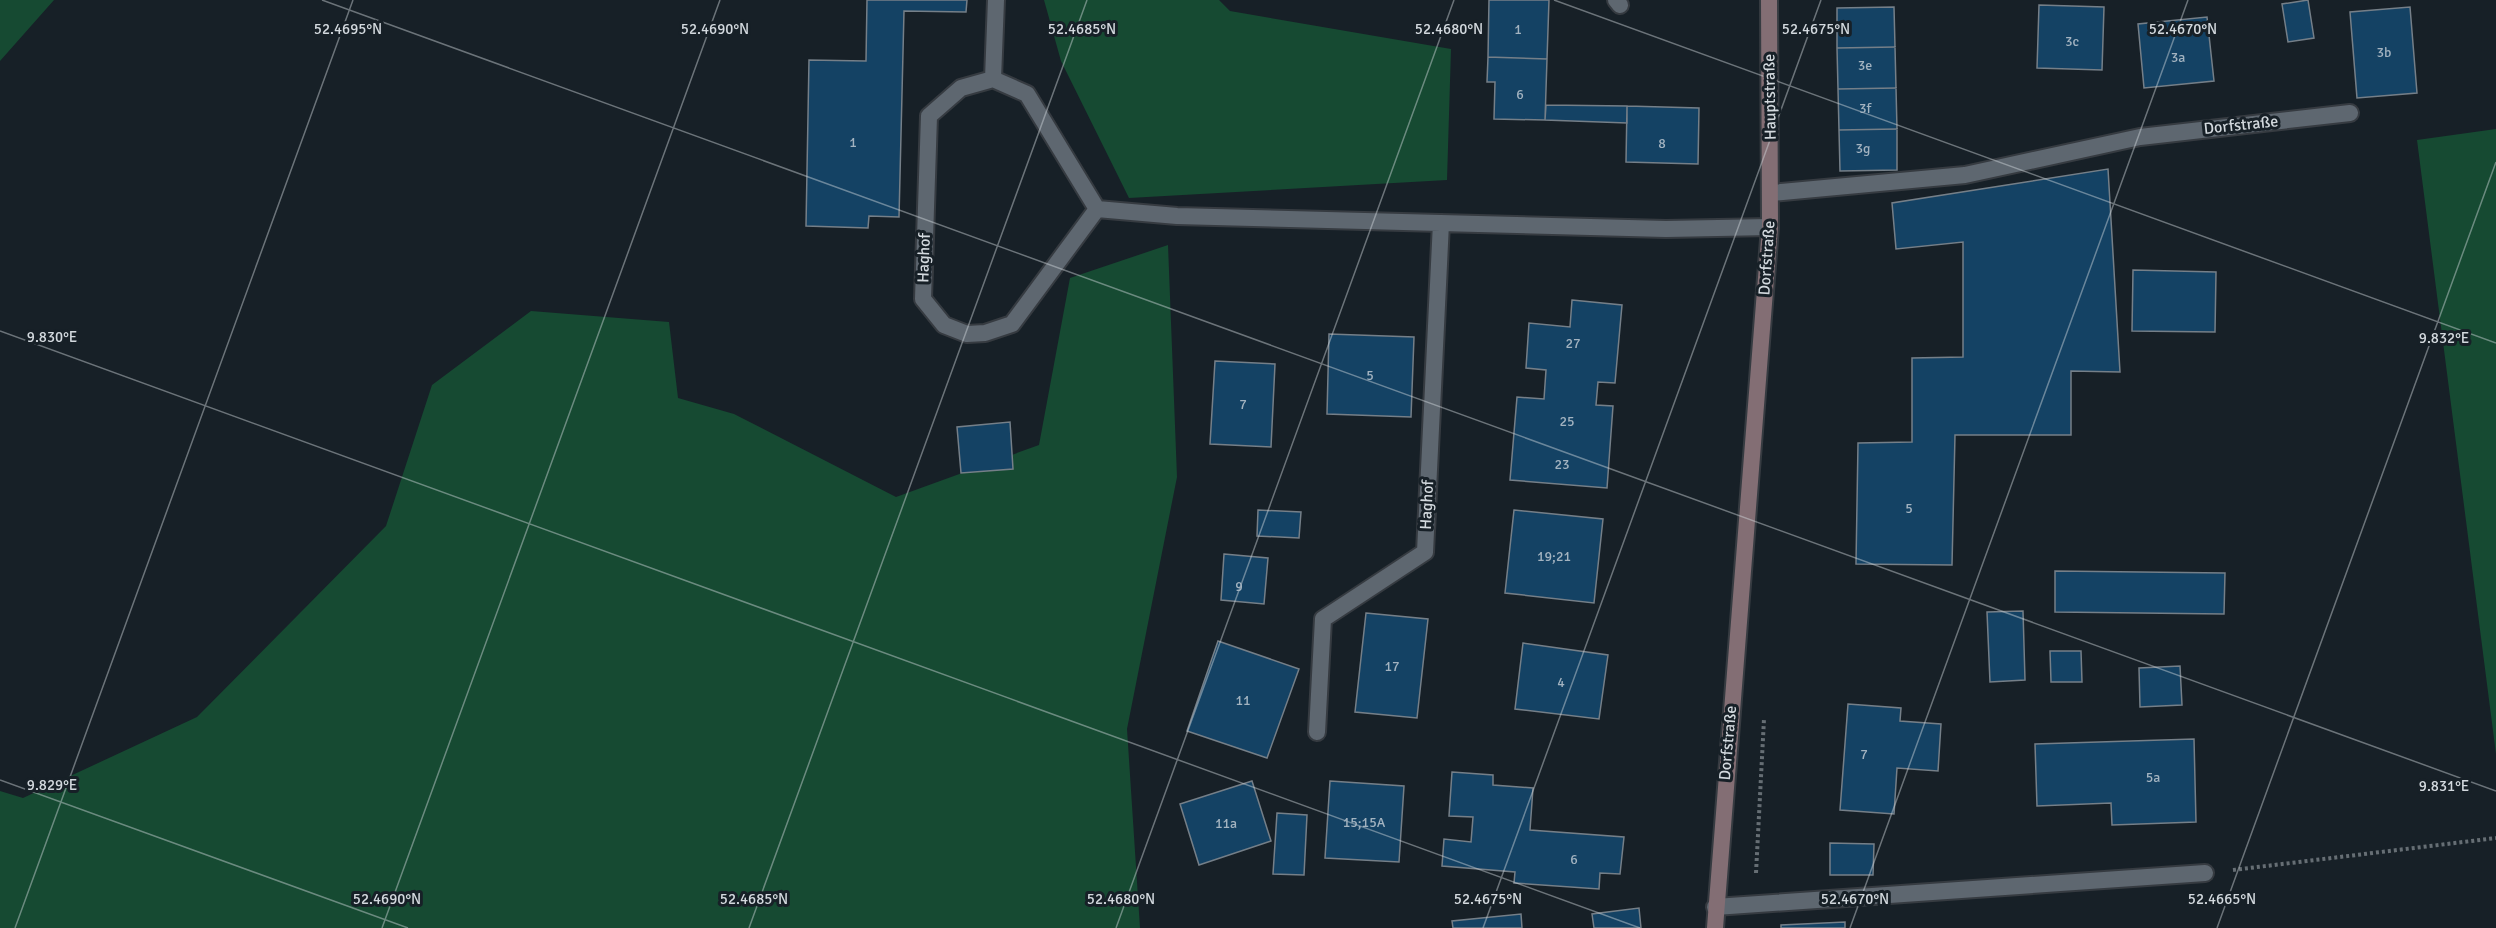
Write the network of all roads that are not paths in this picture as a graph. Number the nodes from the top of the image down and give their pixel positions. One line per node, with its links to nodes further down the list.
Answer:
1 (996, 0): 3 (lane)
2 (1769, 0): 5 (main road, Hauptstraße)
3 (993, 79): 6 (lane); 6 (lane, Haghof)
4 (2350, 113): 5 (lane, Dorfstraße)
5 (1771, 193): 8 (main road, Dorfstraße)
6 (1097, 209): 7 (lane)
7 (1441, 223): 8 (lane); 9 (lane, Haghof)
8 (1770, 227): 11 (main road, Dorfstraße)
9 (1317, 732)
10 (2205, 873): 11 (lane)
11 (1715, 906): 12 (main road, Dorfstraße)
12 (1715, 928)

